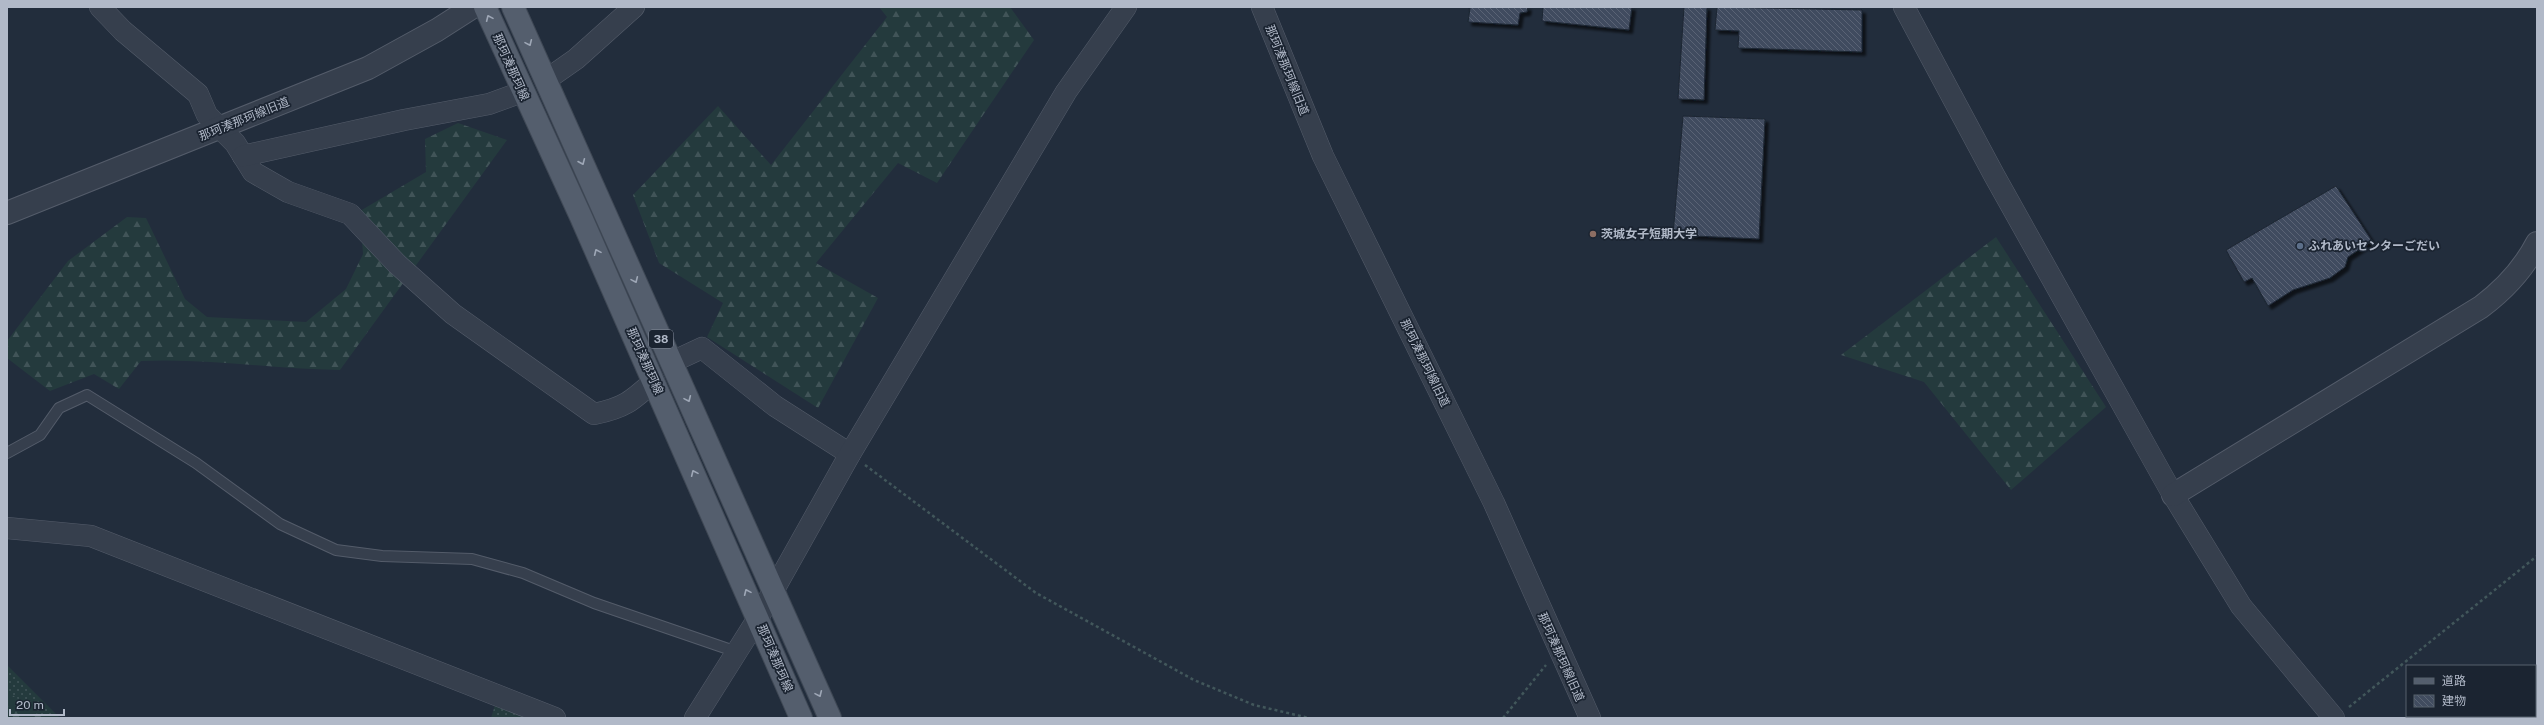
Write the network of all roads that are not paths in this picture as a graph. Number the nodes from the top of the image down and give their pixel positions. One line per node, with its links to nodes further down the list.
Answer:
1 (100, 7): 11 (street)
2 (473, 7): 11 (street, 那珂湊那珂線旧道)
3 (484, 7): 10 (main road, 那珂湊那珂線 / 38, one-way to 3)
4 (513, 7): 9 (main road, 那珂湊那珂線 / 38, one-way to 9)
5 (634, 7): 9 (street)
6 (1126, 7): 18 (street)
7 (1262, 7): 29 (street, 那珂湊那珂線旧道)
8 (1904, 7): 19 (street)
9 (546, 80): 15 (main road, 那珂湊那珂線 / 38, one-way to 15)
10 (522, 92): 12 (street); 16 (main road, 那珂湊那珂線 / 38, one-way to 10)
11 (220, 129): 12 (street); 13 (street, 那珂湊那珂線旧道)
12 (243, 156): 16 (street)
13 (7, 213)
14 (2537, 243): 19 (street)
15 (672, 362): 18 (street); 21 (main road, 那珂湊那珂線 / 38, one-way to 21)
16 (654, 381): 22 (main road, 那珂湊那珂線 / 38, one-way to 16)
17 (7, 453): 23 (lane)
18 (850, 454): 21 (street)
19 (2173, 495): 24 (street)
20 (7, 528): 25 (street)
21 (773, 589): 22 (street); 28 (main road, 那珂湊那珂線 / 38, one-way to 28)
22 (758, 618): 23 (street); 27 (main road, 那珂湊那珂線 / 38)
23 (736, 652): 26 (street)
24 (2341, 713)
25 (555, 718)
26 (696, 718)
27 (801, 718)
28 (830, 718)
29 (1590, 718)

